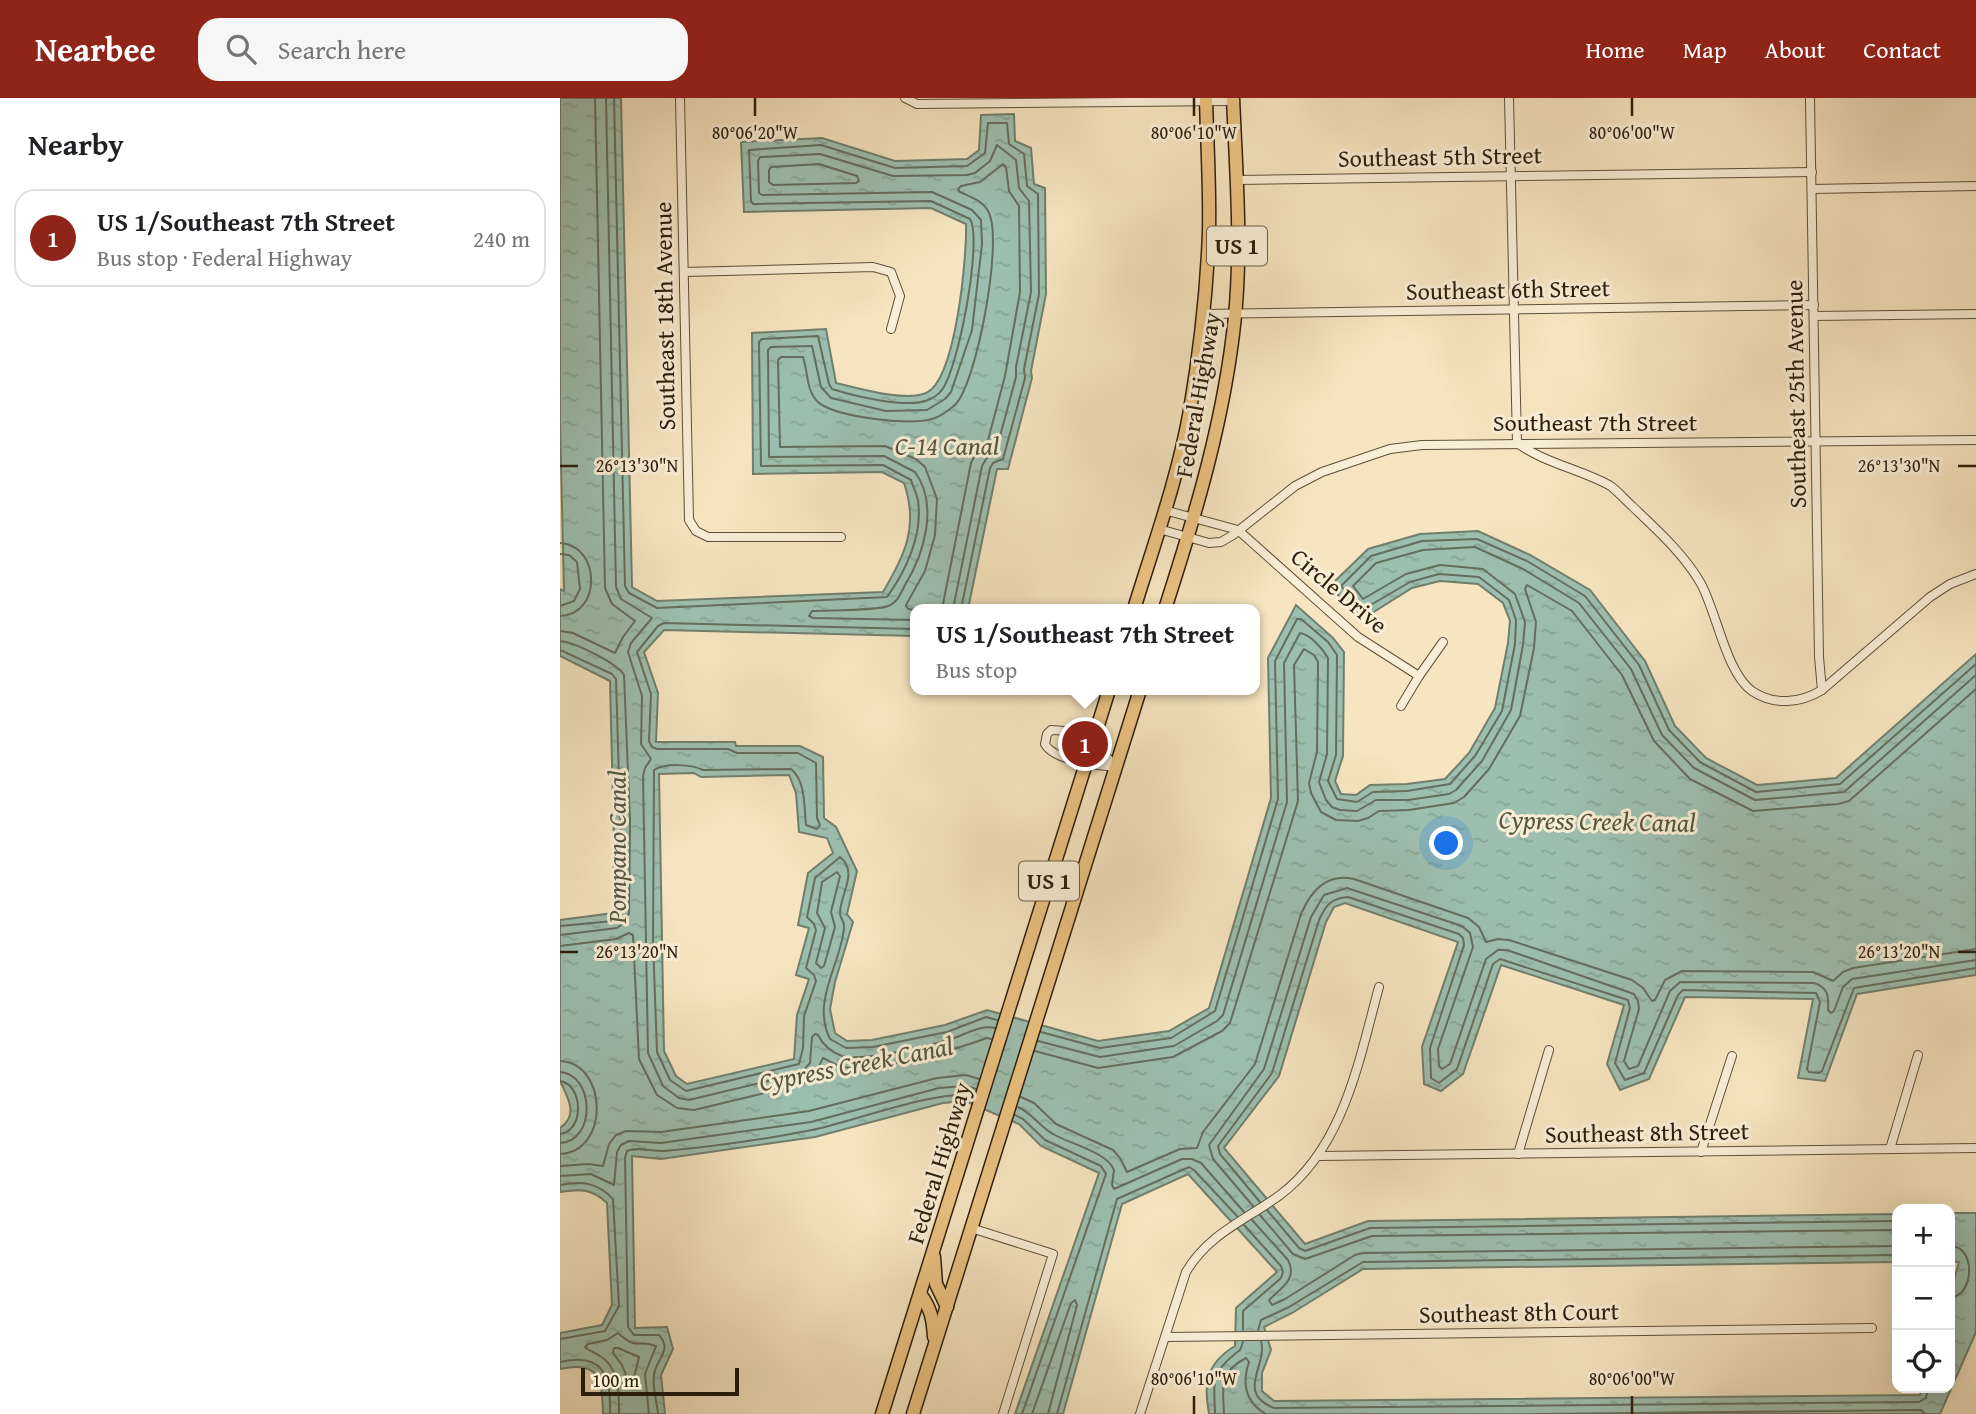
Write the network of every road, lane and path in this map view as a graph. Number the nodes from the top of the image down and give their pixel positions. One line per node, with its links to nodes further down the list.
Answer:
1 (680, 98): 12 (street, Southeast 18th Avenue)
2 (905, 98): 5 (street)
3 (1508, 98): 8 (street)
4 (1810, 98): 7 (street, Southeast 25th Avenue)
5 (1206, 99): 6 (street); 16 (main road, Federal Highway / US 1)
6 (1233, 99): 9 (main road, Federal Highway / US 1)
7 (1812, 172): 8 (street, Southeast 5th Street); 11 (street, Southeast 25th Avenue)
8 (1510, 175): 9 (street, Southeast 5th Street); 14 (street)
9 (1236, 180): 15 (main road, Federal Highway / US 1)
10 (1976, 186): 11 (street)
11 (1812, 189): 13 (street, Southeast 25th Avenue)
12 (684, 272): 19 (street); 27 (street, Southeast 18th Avenue)
13 (1814, 305): 14 (street, Southeast 6th Street); 18 (street, Southeast 25th Avenue)
14 (1513, 309): 15 (street, Southeast 6th Street); 22 (street)
15 (1235, 313): 16 (street, Southeast 6th Street); 24 (main road, Federal Highway / US 1)
16 (1203, 314): 23 (main road, Federal Highway / US 1)
17 (1976, 314): 18 (street)
18 (1814, 316): 21 (street, Southeast 25th Avenue)
19 (891, 328)
20 (1976, 440): 21 (street, Southeast 7th Street)
21 (1816, 441): 22 (street, Southeast 7th Street); 34 (street, Southeast 25th Avenue)
22 (1517, 443): 26 (street, Southeast 7th Street); 34 (street)
23 (1164, 510): 24 (street); 25 (main road, Federal Highway / US 1)
24 (1194, 518): 26 (street); 28 (main road, Federal Highway / US 1)
25 (1158, 529): 28 (street, Southeast 7th Street); 30 (main road, Federal Highway / US 1)
26 (1238, 530): 28 (street, Southeast 7th Street); 33 (street, Circle Drive)
27 (841, 537)
28 (1188, 538): 31 (main road, Federal Highway / US 1)
29 (1976, 574): 34 (street)
30 (1136, 604)
31 (1167, 604)
32 (1443, 642): 33 (street)
33 (1419, 676): 37 (street)
34 (1822, 690)
35 (1107, 695): 38 (main road, Federal Highway / US 1)
36 (1138, 695): 40 (main road, Federal Highway / US 1)
37 (1401, 706)
38 (1093, 741): 39 (main road, Federal Highway / US 1); 39 (street); 40 (street)
39 (1086, 764): 40 (street); 51 (main road, Federal Highway / US 1)
40 (1116, 767): 50 (main road, Federal Highway / US 1)
41 (1379, 987): 49 (street)
42 (1549, 1050): 48 (street)
43 (1918, 1055): 45 (street)
44 (1732, 1056): 47 (street)
45 (1890, 1149): 46 (street, Southeast 8th Street); 47 (street, Southeast 8th Street)
46 (1976, 1149)
47 (1701, 1152): 48 (street, Southeast 8th Street)
48 (1518, 1154): 49 (street, Southeast 8th Street)
49 (1319, 1156): 55 (street)
50 (971, 1228): 53 (main road, Federal Highway / US 1); 59 (street)
51 (934, 1250): 52 (main road, Federal Highway / US 1); 53 (main road)
52 (920, 1294): 56 (main road); 57 (main road, Federal Highway / US 1)
53 (947, 1307): 56 (main road, Federal Highway / US 1)
54 (1872, 1328): 55 (street, Southeast 8th Court)
55 (1166, 1337): 60 (street)
56 (935, 1344): 58 (main road, Federal Highway / US 1)
57 (882, 1414)
58 (914, 1414)
59 (1003, 1414)
60 (1140, 1414)

